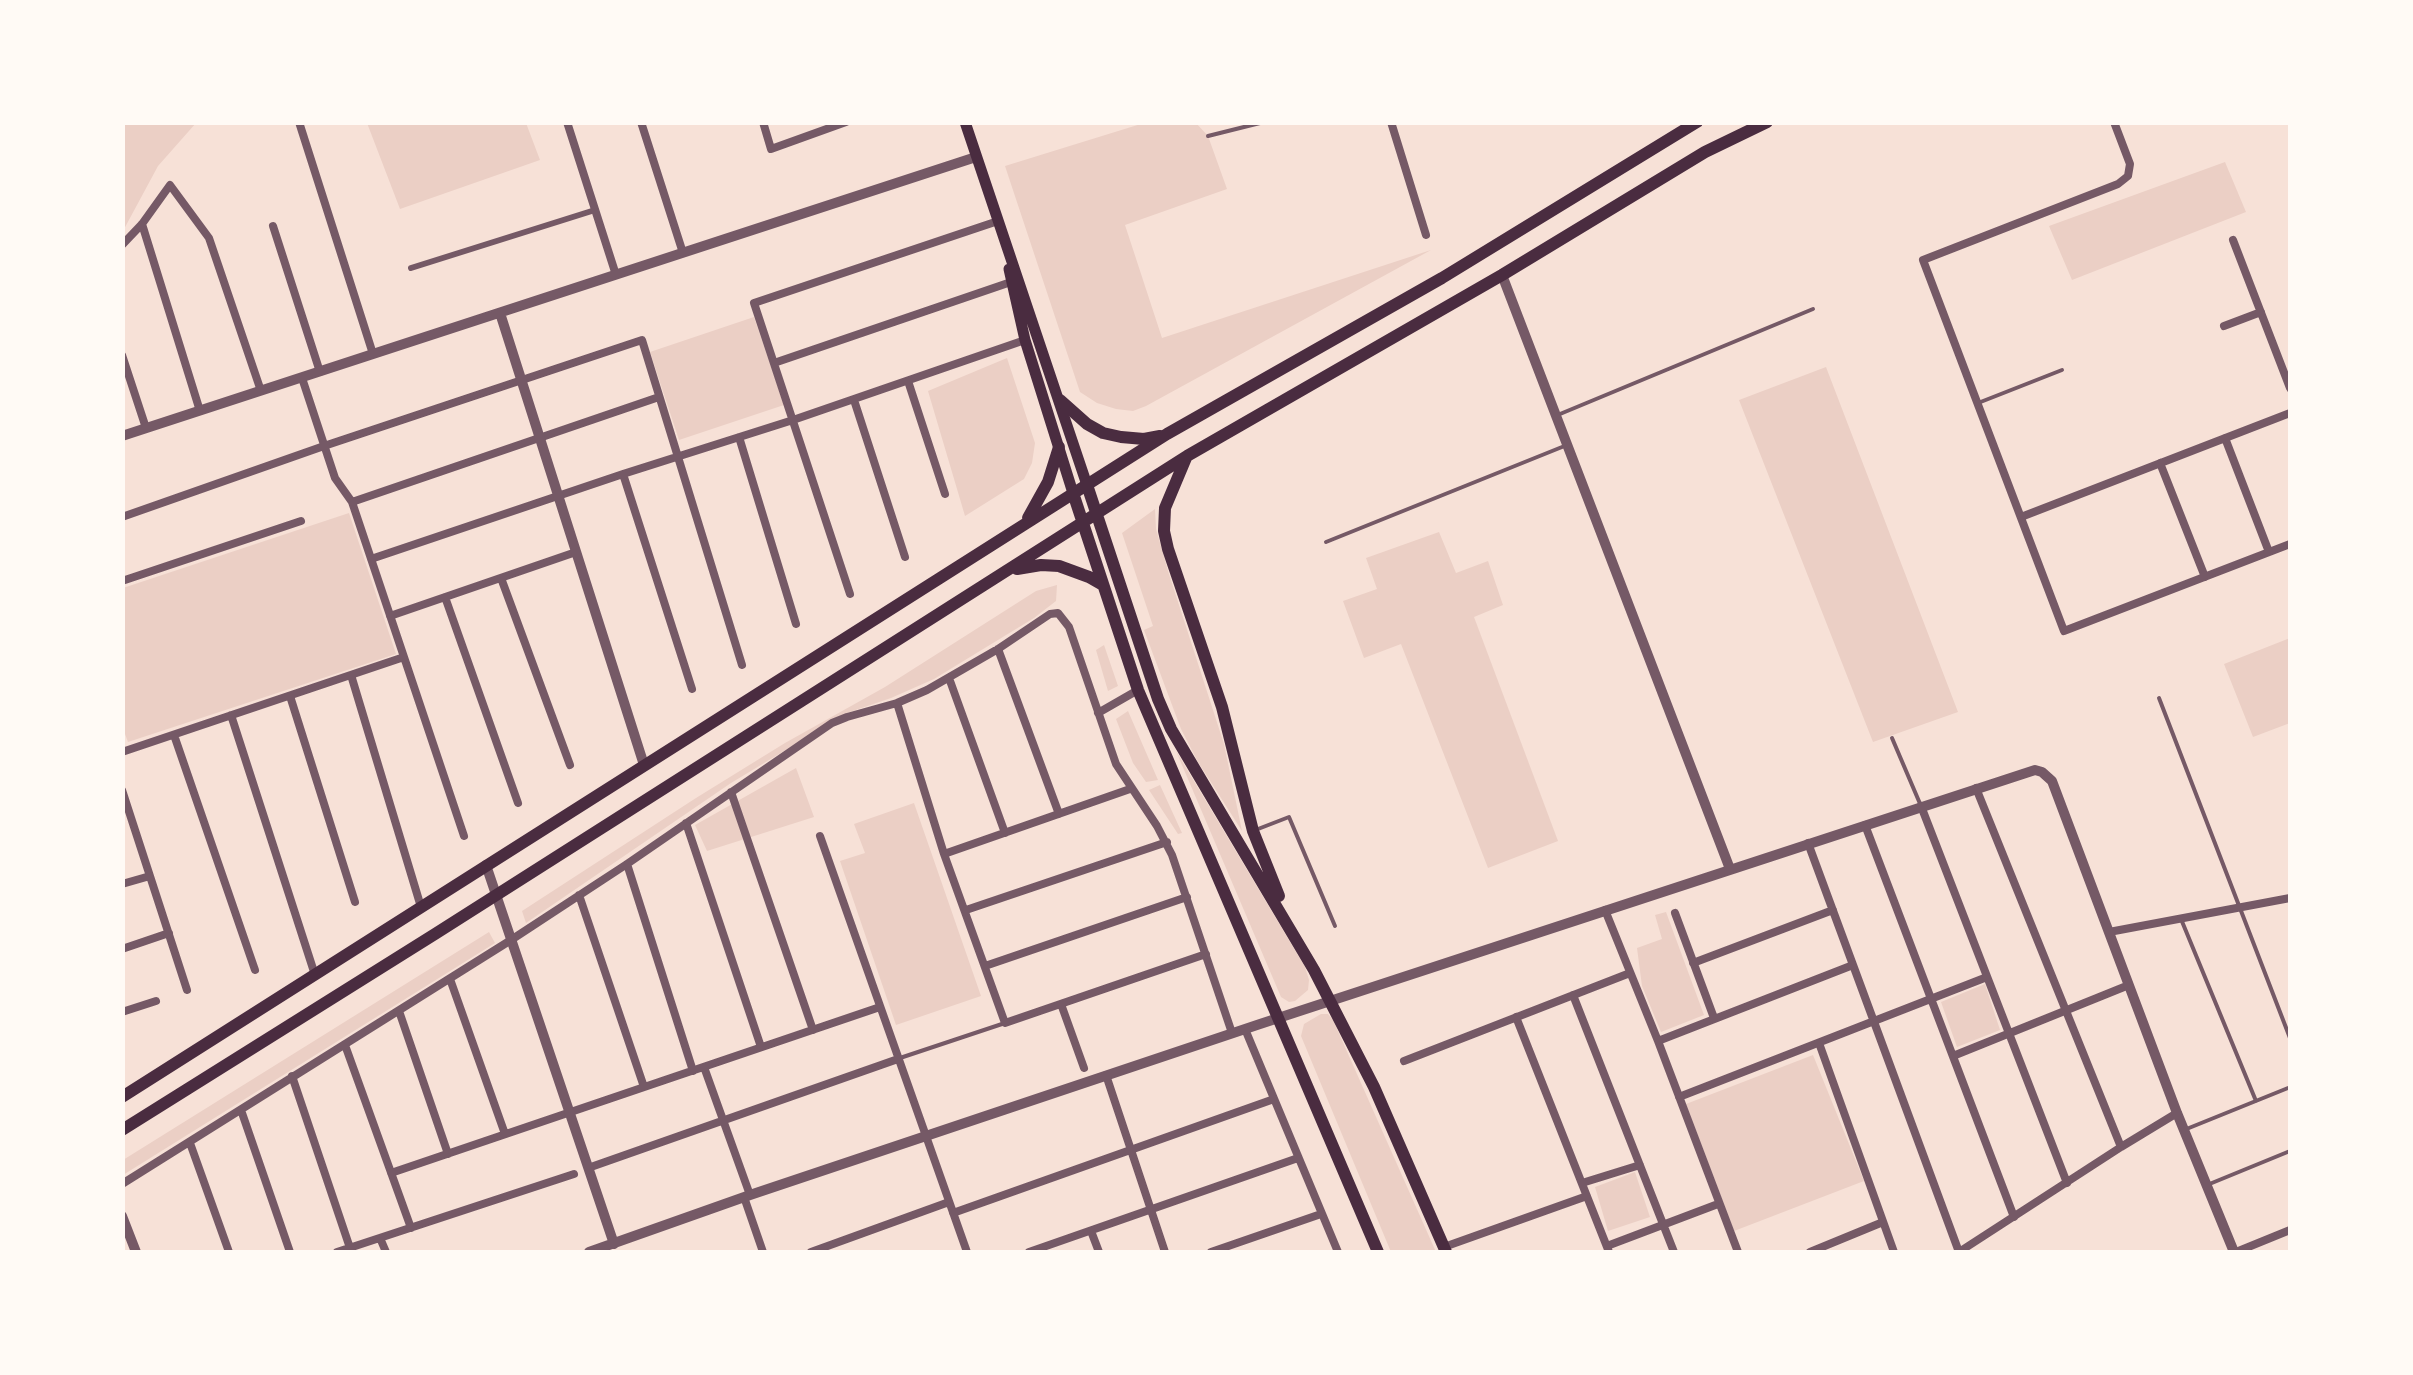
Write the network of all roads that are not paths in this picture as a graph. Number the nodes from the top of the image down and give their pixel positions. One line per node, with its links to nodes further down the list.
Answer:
1 (299, 122): 32 (street)
2 (567, 122): 15 (street)
3 (642, 122): 22 (street)
4 (763, 122): 5 (street)
5 (846, 122)
6 (965, 122): 14 (main road)
7 (1264, 122): 13 (lane)
8 (1391, 122): 19 (street)
9 (1697, 122): 12 (main road)
10 (1767, 122): 25 (main road)
11 (2114, 122): 45 (street)
12 (1673, 129): 51 (main road)
13 (1208, 136)
14 (976, 158): 16 (main road); 22 (street)
15 (595, 210): 23 (street); 24 (street)
16 (998, 221): 26 (main road); 34 (street); 44 (main road)
17 (142, 224): 21 (street); 41 (street); 46 (street)
18 (273, 226): 36 (street)
19 (1426, 235)
20 (2233, 240): 28 (street)
21 (122, 245)
22 (684, 253): 24 (street)
23 (412, 268)
24 (616, 275): 29 (street)
25 (1502, 275): 48 (street); 60 (main road)
26 (1012, 282): 31 (main road); 34 (street)
27 (1814, 309): 48 (lane)
28 (2261, 312): 30 (street); 40 (street)
29 (500, 313): 32 (street); 38 (street)
30 (2224, 326)
31 (1024, 340): 39 (street); 58 (main road)
32 (373, 354): 36 (street)
33 (122, 355): 50 (street)
34 (774, 363): 49 (street)
35 (2062, 370): 45 (lane)
36 (320, 372): 37 (street)
37 (302, 378): 41 (street); 57 (street)
38 (521, 380): 42 (street); 53 (street); 57 (street)
39 (908, 381): 43 (street); 65 (street)
40 (2290, 388)
41 (261, 391): 46 (street)
42 (659, 397): 53 (street); 59 (street)
43 (854, 400): 49 (street); 78 (street)
44 (1060, 400): 51 (main road); 63 (main road)
45 (1977, 404): 70 (street)
46 (200, 411): 50 (street)
47 (2290, 413): 55 (street)
48 (1556, 415): 56 (street)
49 (793, 420): 54 (street); 85 (street)
50 (146, 428): 52 (street)
51 (1168, 434): 63 (main road)
52 (122, 436)
53 (539, 438): 66 (street); 67 (street)
54 (738, 438): 59 (street); 88 (street)
55 (2225, 438): 61 (street); 77 (street)
56 (1567, 445): 74 (lane); 124 (street)
57 (324, 446): 67 (street); 69 (street)
58 (1058, 447): 64 (main road); 72 (main road)
59 (678, 456): 62 (street); 91 (street)
60 (1187, 456): 68 (main road); 115 (main road)
61 (2160, 463): 70 (street); 81 (street)
62 (623, 474): 66 (street); 94 (street)
63 (1087, 485): 64 (main road); 68 (main road)
64 (1074, 493): 72 (main road); 73 (main road)
65 (945, 494)
66 (558, 496): 76 (street); 79 (street)
67 (352, 502): 79 (street)
68 (1097, 514): 73 (main road); 143 (main road)
69 (122, 517)
70 (2020, 517): 81 (street)
71 (301, 521): 83 (street)
72 (1025, 523): 105 (main road)
73 (1083, 523): 80 (main road); 84 (main road)
74 (1326, 542)
75 (2290, 544): 77 (street)
76 (576, 552): 82 (street); 105 (street)
77 (2269, 552): 81 (street)
78 (905, 557)
79 (371, 559): 87 (street)
80 (1006, 573): 84 (main road); 127 (main road)
81 (2205, 577)
82 (501, 578): 86 (street); 104 (street)
83 (122, 581)
84 (1103, 585): 95 (main road)
85 (850, 594)
86 (445, 597): 87 (street); 110 (street)
87 (390, 616): 90 (street)
88 (796, 624)
89 (998, 649): 93 (street); 99 (street); 112 (street)
90 (404, 657): 92 (street); 117 (street)
91 (742, 665)
92 (351, 675): 96 (street); 132 (street)
93 (949, 678): 98 (street); 116 (street)
94 (692, 690)
95 (1138, 690): 99 (street); 166 (main road)
96 (290, 696): 100 (street); 131 (street)
97 (2160, 698): 133 (lane)
98 (896, 704): 108 (street); 121 (street)
99 (1098, 713): 107 (street)
100 (231, 716): 101 (street); 151 (street)
101 (174, 735): 103 (street); 149 (street)
102 (1892, 738): 111 (lane)
103 (122, 752)
104 (570, 765)
105 (644, 766): 123 (main road)
106 (1976, 788): 111 (street); 140 (street); 162 (street)
107 (1130, 789): 112 (street); 119 (street)
108 (731, 792): 113 (street); 171 (street)
109 (123, 796): 125 (street)
110 (518, 803)
111 (1922, 806): 114 (street); 152 (street)
112 (1059, 814): 116 (street)
113 (686, 823): 122 (street); 178 (street)
114 (1865, 824): 120 (street); 157 (street)
115 (1253, 831): 139 (lane); 143 (main road)
116 (1005, 832): 121 (street)
117 (464, 836)
118 (820, 836): 161 (street)
119 (1166, 842): 129 (street); 134 (street)
120 (1808, 844): 124 (street); 136 (street)
121 (944, 854): 134 (street)
122 (627, 864): 128 (street); 184 (street)
123 (486, 865): 127 (street); 132 (main road)
124 (1730, 869): 135 (street)
125 (150, 876): 126 (street); 141 (street)
126 (122, 884)
127 (496, 894): 142 (street); 197 (main road)
128 (579, 895): 142 (street); 187 (street)
129 (1187, 898): 145 (street); 148 (street)
130 (2290, 898): 133 (street)
131 (355, 902)
132 (421, 907): 151 (main road)
133 (2238, 908): 138 (street); 174 (lane)
134 (966, 910): 148 (street)
135 (1605, 910): 150 (street); 158 (street)
136 (1832, 910): 146 (street); 147 (street)
137 (1675, 913): 146 (street)
138 (2181, 919): 140 (street); 192 (lane)
139 (1335, 926)
140 (2109, 932): 154 (street)
141 (169, 934): 144 (street); 155 (street)
142 (511, 940): 153 (street); 194 (street)
143 (1298, 940): 158 (main road)
144 (122, 948)
145 (1206, 954): 160 (street); 172 (street)
146 (1693, 962): 167 (street)
147 (1853, 965): 167 (street); 169 (street)
148 (985, 966): 168 (street)
149 (255, 970)
150 (1630, 972): 156 (street); 175 (street)
151 (315, 974): 190 (main road)
152 (1987, 977): 157 (street); 173 (street)
153 (450, 978): 163 (street); 199 (street)
154 (2128, 984): 162 (street); 195 (street)
155 (188, 990)
156 (1573, 995): 165 (street); 207 (street)
157 (1932, 999): 169 (street); 179 (street)
158 (1330, 1000): 166 (street); 233 (main road)
159 (156, 1002): 164 (street)
160 (1062, 1004): 168 (street); 183 (street)
161 (880, 1007): 171 (street); 180 (street)
162 (2067, 1010): 173 (street); 202 (street)
163 (399, 1011): 177 (street); 205 (street)
164 (122, 1012)
165 (1516, 1017): 181 (street); 213 (street)
166 (1278, 1018): 170 (street); 248 (main road)
167 (1714, 1018): 175 (street)
168 (1005, 1022): 180 (lane)
169 (1874, 1022): 176 (street); 253 (street)
170 (1245, 1029): 172 (street); 191 (street)
171 (813, 1030): 178 (street)
172 (1232, 1033): 186 (street)
173 (2009, 1033): 179 (street); 211 (street)
174 (2290, 1038)
175 (1658, 1041): 189 (street)
176 (1818, 1043): 189 (street); 224 (street)
177 (345, 1045): 185 (street); 209 (street)
178 (761, 1047): 182 (street)
179 (1953, 1056): 223 (street)
180 (898, 1059): 196 (street); 200 (street)
181 (1404, 1061)
182 (704, 1067): 184 (street); 196 (street)
183 (1084, 1068)
184 (692, 1070): 187 (street)
185 (292, 1076): 193 (street); 230 (street)
186 (1106, 1076): 200 (street); 203 (street)
187 (644, 1087): 194 (street)
188 (2288, 1088): 192 (lane)
189 (1679, 1097): 218 (street)
190 (122, 1098)
191 (1274, 1099): 203 (street); 206 (street)
192 (2256, 1102): 198 (lane)
193 (241, 1110): 201 (street); 236 (street)
194 (570, 1112): 199 (street); 208 (street)
195 (2177, 1113): 198 (street); 202 (street)
196 (724, 1122): 208 (street); 215 (street)
197 (122, 1130)
198 (2184, 1130): 214 (street)
199 (506, 1134): 205 (street)
200 (926, 1136): 215 (street); 217 (street)
201 (190, 1143): 212 (street); 235 (street)
202 (2121, 1147): 211 (street)
203 (1130, 1149): 219 (street); 220 (street)
204 (2290, 1150): 214 (lane)
205 (448, 1154): 209 (street)
206 (1298, 1158): 219 (street); 221 (street)
207 (1640, 1165): 213 (street); 225 (street)
208 (588, 1168): 231 (street)
209 (391, 1173): 226 (street)
210 (574, 1174): 226 (street)
211 (2067, 1183): 223 (street)
212 (122, 1184)
213 (1582, 1184): 216 (street)
214 (2207, 1186): 254 (street)
215 (747, 1196): 231 (street); 240 (street)
216 (1587, 1196): 232 (street); 233 (street)
217 (950, 1202): 220 (street); 241 (street)
218 (1718, 1204): 225 (street); 250 (street)
219 (1150, 1210): 228 (street); 245 (street)
220 (953, 1213): 242 (street)
221 (1322, 1214): 246 (street); 247 (street)
222 (122, 1216): 234 (street)
223 (2014, 1217): 253 (street)
224 (1883, 1222): 251 (street); 252 (street)
225 (1663, 1224): 232 (street); 249 (street)
226 (411, 1228): 229 (street)
227 (2290, 1230): 254 (street)
228 (1091, 1231): 243 (street); 244 (street)
229 (380, 1238): 230 (street); 238 (street)
230 (350, 1248): 237 (street)
231 (615, 1248): 239 (street)
232 (1608, 1249)
233 (1445, 1250)
234 (136, 1252)
235 (230, 1252)
236 (290, 1252)
237 (337, 1252)
238 (386, 1252)
239 (589, 1252)
240 (763, 1252)
241 (811, 1252)
242 (968, 1252)
243 (1034, 1252)
244 (1098, 1252)
245 (1164, 1252)
246 (1211, 1252)
247 (1338, 1252)
248 (1378, 1252)
249 (1674, 1252)
250 (1738, 1252)
251 (1810, 1252)
252 (1894, 1252)
253 (1959, 1252)
254 (2235, 1252)

